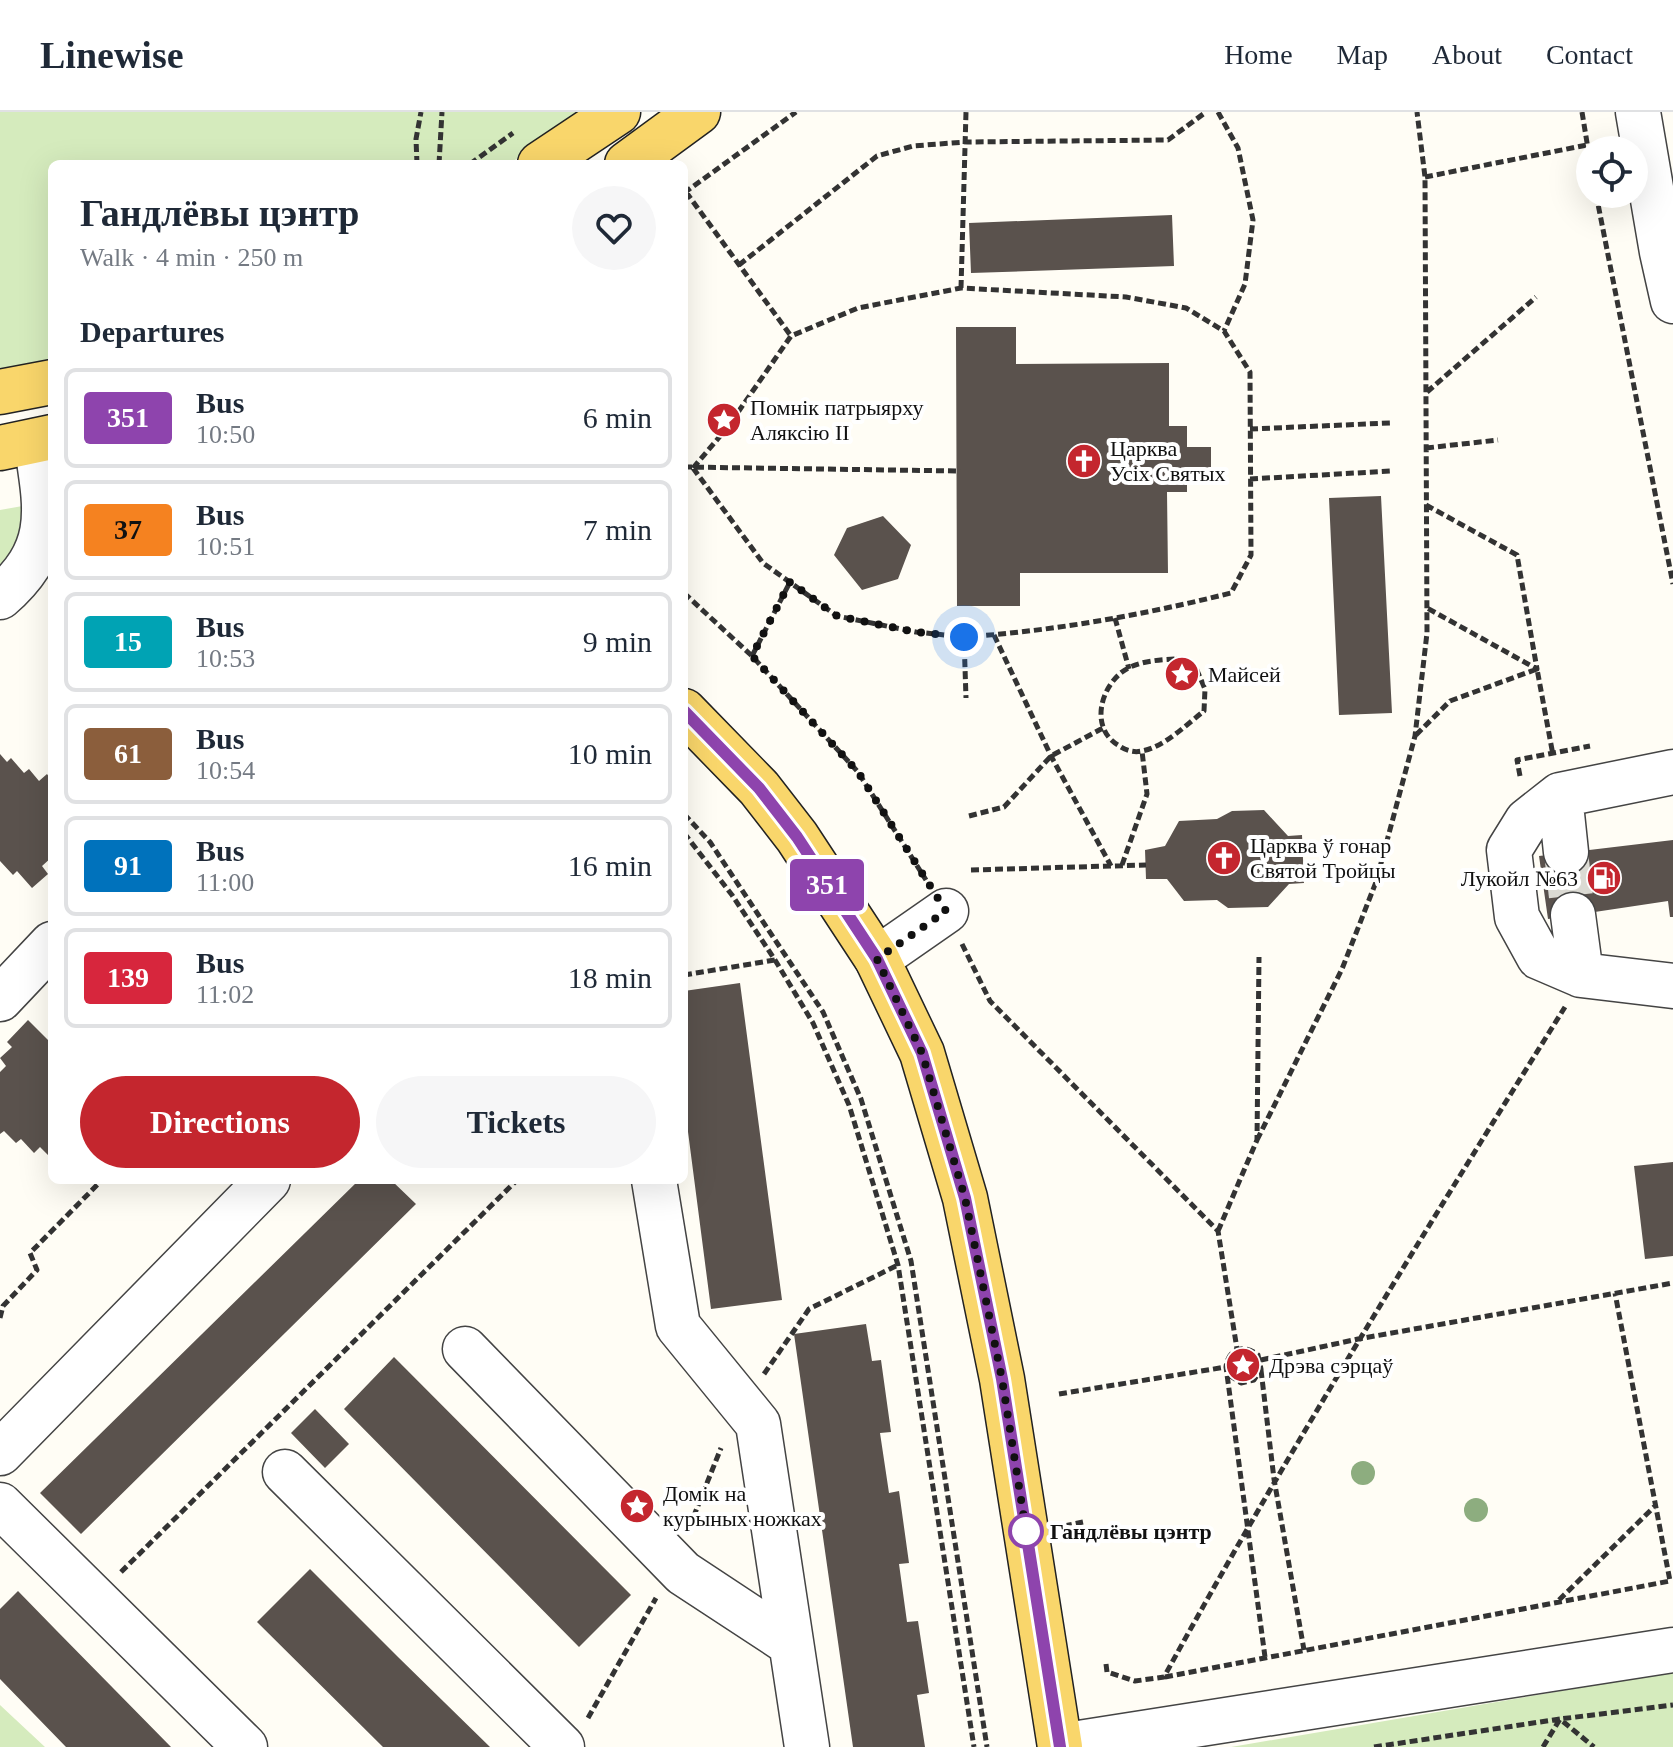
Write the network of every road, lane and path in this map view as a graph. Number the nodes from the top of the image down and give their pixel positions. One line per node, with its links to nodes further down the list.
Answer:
1 (421, 112): 16 (path)
2 (442, 112): 17 (path)
3 (618, 112): 14 (main road)
4 (698, 112): 19 (main road)
5 (796, 112): 21 (path)
6 (966, 112): 13 (path)
7 (1206, 112): 13 (path)
8 (1218, 112): 28 (path)
9 (1417, 112): 20 (path)
10 (1582, 112): 12 (path)
11 (1638, 112): 27 (street)
12 (1586, 136)
13 (965, 142): 24 (path); 25 (path)
14 (529, 147): 18 (path)
15 (1576, 147): 20 (path)
16 (417, 160)
17 (439, 160)
18 (484, 160)
19 (632, 160)
20 (1425, 177): 32 (path)
21 (688, 191)
22 (688, 197): 24 (path)
23 (1599, 208): 45 (path)
24 (739, 265): 29 (path)
25 (961, 288): 28 (path); 29 (path)
26 (1536, 297): 32 (path)
27 (1673, 301)
28 (1224, 331): 34 (path)
29 (791, 336): 39 (path)
30 (48, 383): 31 (main road)
31 (0, 392)
32 (1426, 393): 37 (path)
33 (1390, 423): 34 (path)
34 (1250, 429): 42 (path)
35 (1498, 440): 37 (path)
36 (29, 442): 46 (street)
37 (1426, 448): 43 (path)
38 (688, 467): 39 (path)
39 (693, 468): 40 (path); 44 (path)
40 (960, 471)
41 (1391, 471): 42 (path)
42 (1250, 479): 49 (path)
43 (1426, 505): 48 (path); 54 (path)
44 (790, 582): 51 (path); 52 (path)
45 (1673, 584)
46 (0, 597)
47 (688, 597): 52 (path)
48 (1427, 608): 54 (path); 58 (path)
49 (1115, 618): 50 (path); 53 (path)
50 (994, 635): 51 (path); 60 (path)
51 (964, 637): 55 (path)
52 (752, 656): 71 (path)
53 (1129, 669): 57 (path); 59 (path)
54 (1537, 669): 58 (path); 62 (path)
55 (966, 698)
56 (688, 715): 75 (main road)
57 (1103, 728): 59 (path); 60 (path)
58 (1415, 736): 81 (path)
59 (1142, 751): 69 (path)
60 (1051, 756): 63 (path); 68 (path)
61 (1673, 772): 62 (street)
62 (1556, 774): 66 (street); 79 (street)
63 (969, 816)
64 (688, 818): 123 (path)
65 (688, 838): 76 (path)
66 (1566, 852)
67 (1146, 865): 69 (path)
68 (1111, 866): 69 (path); 70 (path)
69 (1122, 866)
70 (971, 870)
71 (946, 911): 75 (street); 86 (path)
72 (1573, 915): 79 (street)
73 (48, 948): 80 (street)
74 (1259, 957): 81 (path)
75 (877, 959): 119 (main road)
76 (775, 960): 77 (path); 87 (path)
77 (688, 974)
78 (1673, 986): 79 (street)
79 (1575, 988): 91 (path)
80 (0, 999)
81 (1257, 1140): 86 (path)
82 (98, 1184): 90 (path)
83 (264, 1184): 100 (street)
84 (513, 1184): 108 (path)
85 (655, 1184): 99 (street)
86 (1218, 1231): 93 (path)
87 (898, 1265): 99 (path); 122 (path)
88 (1673, 1283): 89 (path)
89 (1615, 1293): 91 (path); 104 (path)
90 (0, 1318)
91 (1358, 1339): 94 (path); 102 (path)
92 (465, 1349): 106 (street)
93 (1237, 1349): 94 (path); 95 (path)
94 (1261, 1360): 96 (path)
95 (1226, 1367): 97 (path); 98 (path)
96 (1261, 1369): 97 (path); 102 (path)
97 (1229, 1375): 105 (path)
98 (1059, 1394)
99 (742, 1404): 106 (path); 110 (street)
100 (0, 1453)
101 (285, 1472): 118 (street)
102 (1274, 1479): 105 (path); 111 (path)
103 (0, 1505): 108 (street)
104 (1655, 1505): 107 (path); 109 (path)
105 (1248, 1524): 113 (path); 115 (path)
106 (674, 1564): 110 (street); 118 (path)
107 (1671, 1580): 109 (path)
108 (95, 1598): 120 (street)
109 (1557, 1602): 111 (path)
110 (791, 1644): 121 (street)
111 (1304, 1650): 113 (path)
112 (1673, 1650): 119 (street)
113 (1265, 1658): 115 (path)
114 (1106, 1664): 115 (path)
115 (1164, 1677)
116 (1673, 1705): 117 (path)
117 (1560, 1719): 124 (path); 125 (path); 126 (path)
118 (574, 1734)
119 (1060, 1746)
120 (245, 1747)
121 (807, 1747)
122 (974, 1747)
123 (987, 1747)
124 (1374, 1747)
125 (1543, 1747)
126 (1594, 1747)

